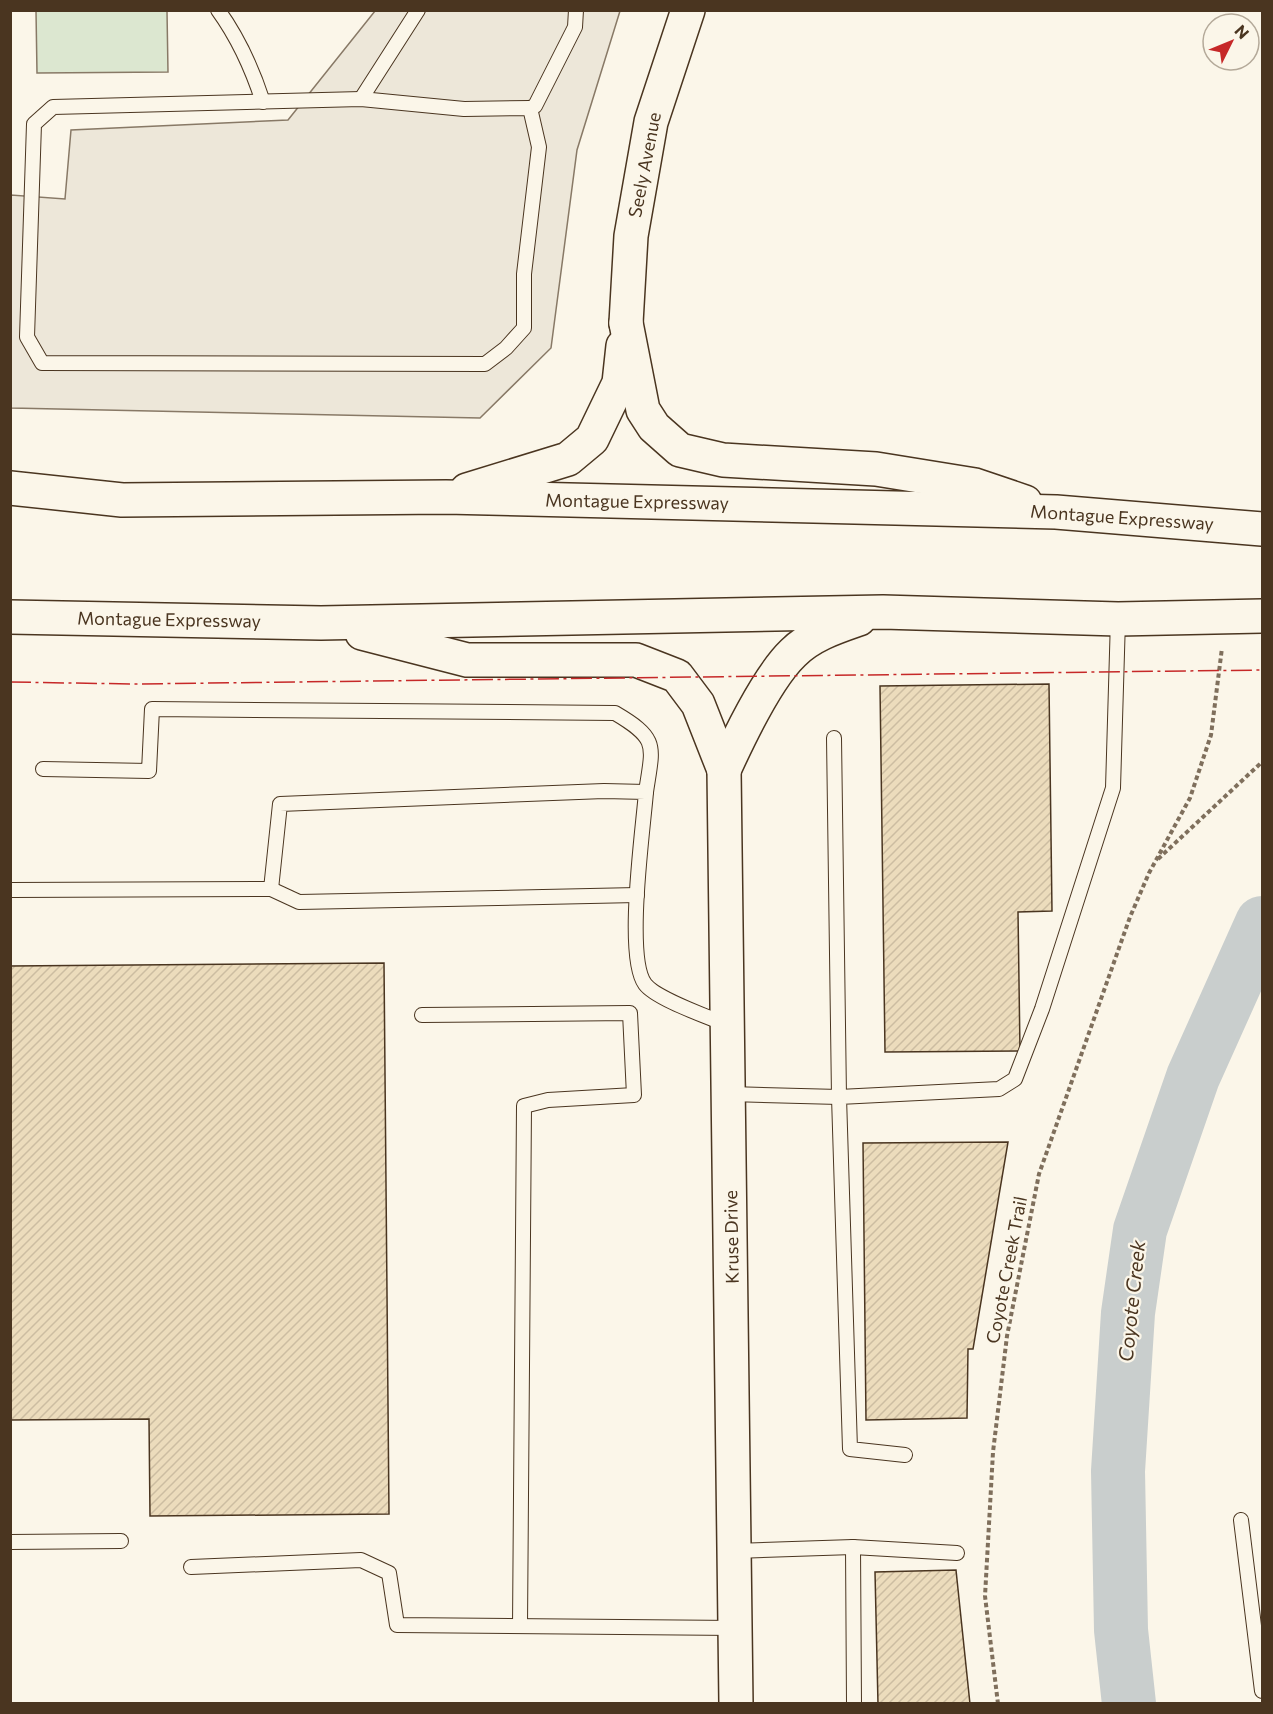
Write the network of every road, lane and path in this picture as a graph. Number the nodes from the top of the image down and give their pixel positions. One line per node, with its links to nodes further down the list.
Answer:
1 (219, 10): 6 (lane)
2 (418, 10): 5 (lane)
3 (576, 10): 7 (lane)
4 (688, 10): 8 (main road, Seely Avenue)
5 (361, 99): 6 (lane); 7 (lane)
6 (263, 102): 7 (lane)
7 (530, 108)
8 (626, 323): 10 (main road); 11 (main road)
9 (10, 488): 10 (main road, Montague Expressway)
10 (446, 497): 11 (main road, Montague Expressway)
11 (1056, 512): 12 (main road, Montague Expressway)
12 (1263, 529)
13 (882, 612): 16 (main road, Montague Expressway); 17 (main road, Montague Expressway); 21 (main road)
14 (1249, 616): 16 (main road, Montague Expressway); 23 (path, Coyote Creek Trail)
15 (10, 617): 17 (main road, Montague Expressway)
16 (1118, 619): 30 (lane)
17 (321, 623): 21 (main road)
18 (834, 738): 30 (lane)
19 (1263, 762): 23 (path, Coyote Creek Trail)
20 (43, 769): 22 (lane)
21 (724, 770): 28 (main road, Kruse Drive)
22 (646, 792): 25 (lane); 26 (lane)
23 (1155, 861): 44 (path, Coyote Creek Trail)
24 (10, 890): 25 (lane)
25 (271, 890): 26 (lane)
26 (637, 895): 28 (lane)
27 (422, 1015): 39 (lane)
28 (729, 1025): 29 (main road, Kruse Drive)
29 (730, 1094): 30 (lane); 36 (main road, Kruse Drive)
30 (839, 1097): 31 (lane)
31 (905, 1455)
32 (1241, 1520): 41 (lane)
33 (121, 1541): 34 (lane)
34 (10, 1542)
35 (853, 1547): 36 (lane); 37 (lane); 43 (lane)
36 (735, 1551): 40 (main road, Kruse Drive)
37 (957, 1553)
38 (191, 1567): 39 (lane)
39 (520, 1626): 40 (lane)
40 (736, 1628): 42 (main road, Kruse Drive)
41 (1263, 1691)
42 (736, 1704)
43 (854, 1704)
44 (998, 1704)

